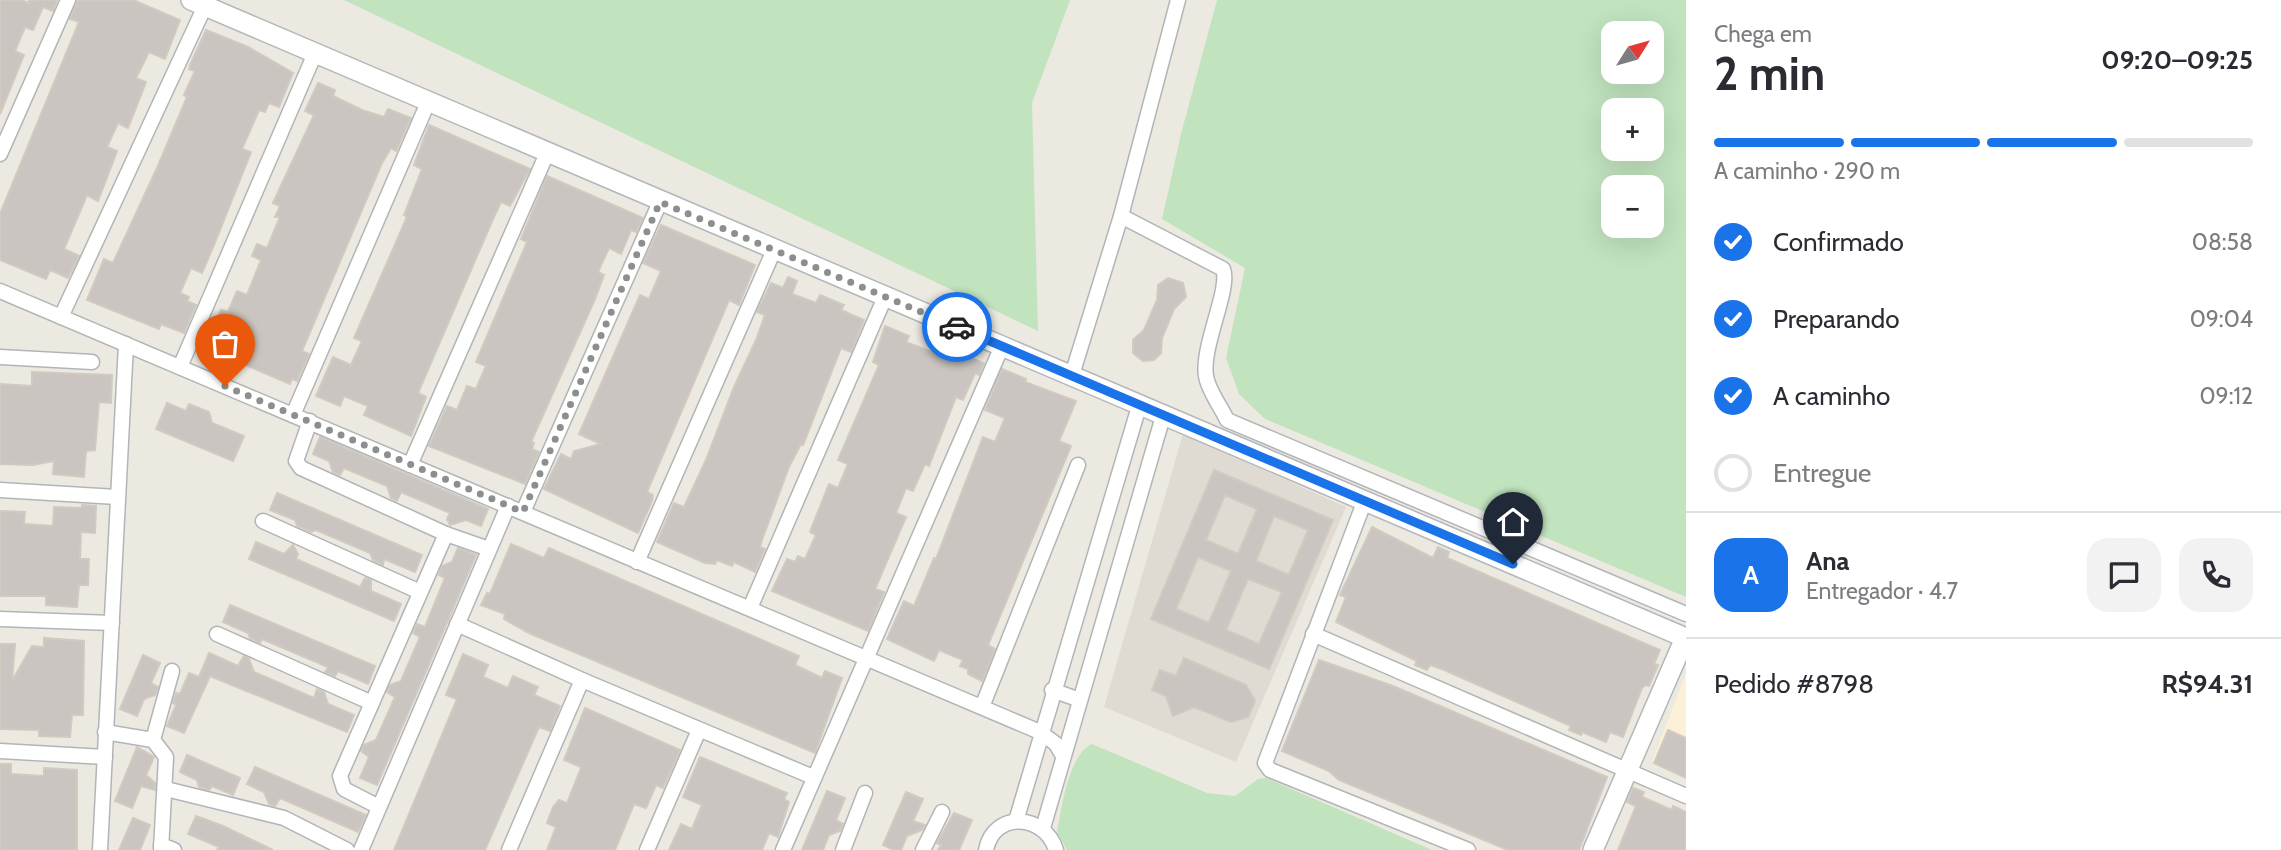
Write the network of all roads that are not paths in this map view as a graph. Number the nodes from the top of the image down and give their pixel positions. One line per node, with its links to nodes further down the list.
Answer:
1 (68, 0): 7 (street)
2 (1178, 0): 9 (street)
3 (198, 3): 4 (street); 13 (street)
4 (316, 51): 5 (street); 18 (street)
5 (429, 100): 6 (street); 22 (street)
6 (548, 150): 8 (street); 24 (street)
7 (0, 154)
8 (660, 202): 10 (street); 30 (street)
9 (1121, 216): 19 (street); 37 (street)
10 (774, 250): 12 (street); 34 (street)
11 (0, 291): 13 (street)
12 (886, 297): 15 (street); 36 (street)
13 (61, 317): 14 (street)
14 (126, 344): 18 (street); 27 (street)
15 (1002, 346): 19 (street); 44 (street)
16 (0, 357): 17 (street)
17 (92, 362)
18 (180, 367): 22 (street)
19 (1072, 375): 20 (street)
20 (1140, 403): 21 (street); 47 (street)
21 (1164, 413): 28 (street); 48 (street)
22 (293, 415): 23 (street)
23 (310, 421): 24 (street); 32 (street)
24 (410, 465): 29 (street)
25 (1078, 465): 50 (street)
26 (0, 490): 27 (street)
27 (117, 497): 39 (street)
28 (1365, 500): 42 (street); 43 (street)
29 (508, 506): 30 (street); 33 (street)
30 (523, 512): 34 (street)
31 (263, 521): 35 (street)
32 (446, 534): 33 (street); 35 (street)
33 (489, 549): 40 (street)
34 (636, 562): 36 (street)
35 (420, 592): 49 (street)
36 (750, 608): 44 (street)
37 (1686, 614)
38 (0, 619): 39 (street)
39 (112, 623): 52 (street)
40 (457, 624): 46 (street); 63 (street)
41 (217, 634): 49 (street)
42 (1313, 634): 58 (street); 78 (street)
43 (1685, 638): 58 (street)
44 (867, 658): 50 (street); 59 (street)
45 (172, 671): 54 (street)
46 (582, 680): 51 (street); 72 (street)
47 (1052, 690): 48 (street); 53 (street)
48 (1080, 700): 56 (street)
49 (372, 703): 63 (street)
50 (982, 707): 53 (street)
51 (699, 730): 59 (street); 73 (street)
52 (105, 732): 54 (street); 57 (street)
53 (1040, 732): 56 (street); 65 (street)
54 (153, 740): 60 (street)
55 (0, 751): 57 (street)
56 (1063, 756): 66 (street)
57 (104, 757): 69 (street)
58 (1626, 770): 62 (street); 79 (street)
59 (813, 777): 74 (street)
60 (166, 789): 67 (street); 70 (street)
61 (865, 793): 68 (street)
62 (1686, 796)
63 (379, 807): 71 (street)
64 (942, 812): 75 (street)
65 (1016, 821): 66 (street); 76 (street)
66 (1044, 828): 77 (street)
67 (165, 848)
68 (848, 848)
69 (100, 850)
70 (347, 850)
71 (360, 850)
72 (509, 850)
73 (648, 850)
74 (783, 850)
75 (923, 850)
76 (986, 850)
77 (1056, 850)
78 (1468, 850)
79 (1593, 850)

